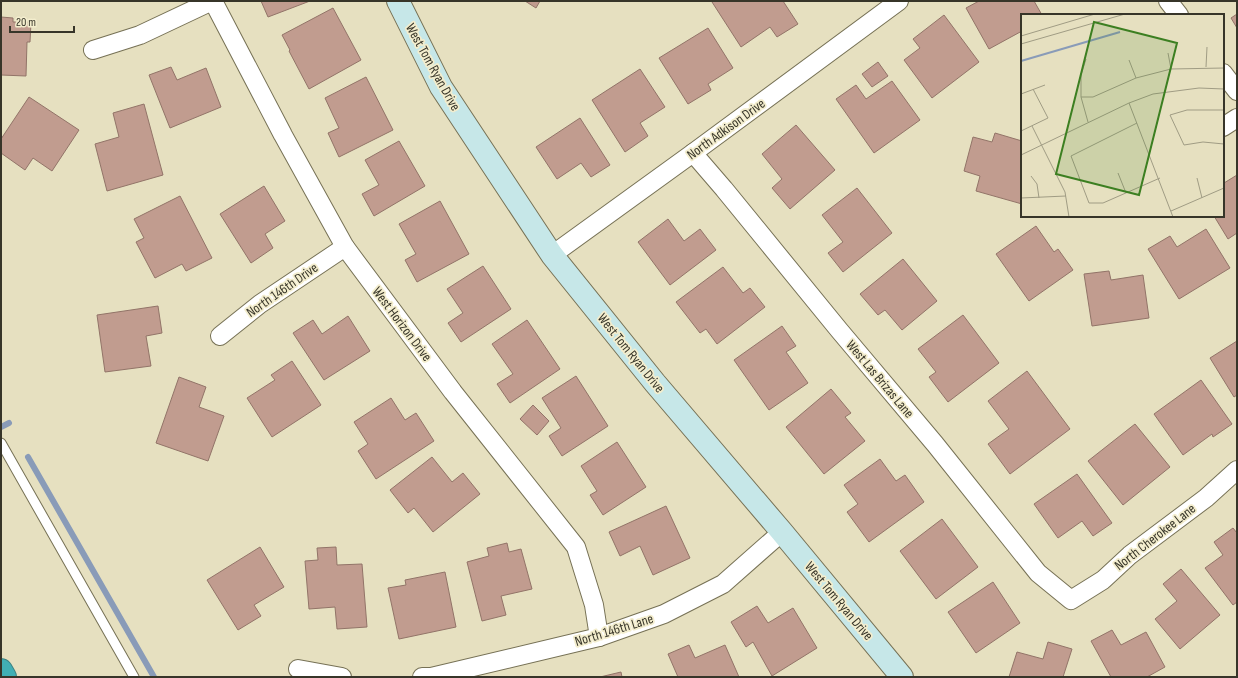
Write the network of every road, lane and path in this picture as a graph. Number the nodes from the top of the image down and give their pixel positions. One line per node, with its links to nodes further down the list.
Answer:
1 (212, 1): 6 (street); 12 (street, West Horizon Drive)
2 (398, 1): 13 (street, West Tom Ryan Drive)
3 (900, 1): 11 (street, North Adkison Drive)
4 (1168, 1): 5 (street)
5 (1178, 14)
6 (93, 50)
7 (1224, 74): 8 (street)
8 (1237, 91)
9 (1237, 118): 10 (street)
10 (1224, 127)
11 (693, 153): 13 (street, North Adkison Drive); 18 (street, West Las Brizas Lane)
12 (345, 247): 14 (street, North 146th Drive); 19 (street, West Horizon Drive)
13 (552, 255): 17 (street, West Tom Ryan Drive)
14 (220, 336)
15 (1, 443): 23 (lane)
16 (1237, 470): 18 (street, North Cherokee Lane)
17 (782, 532): 19 (street, North 146th Lane); 26 (street, West Tom Ryan Drive)
18 (1071, 600)
19 (599, 637): 25 (street, North 146th Lane)
20 (298, 669): 24 (street)
21 (1, 670): 22 (highway)
22 (5, 677)
23 (134, 677)
24 (342, 677)
25 (422, 677)
26 (902, 677)

